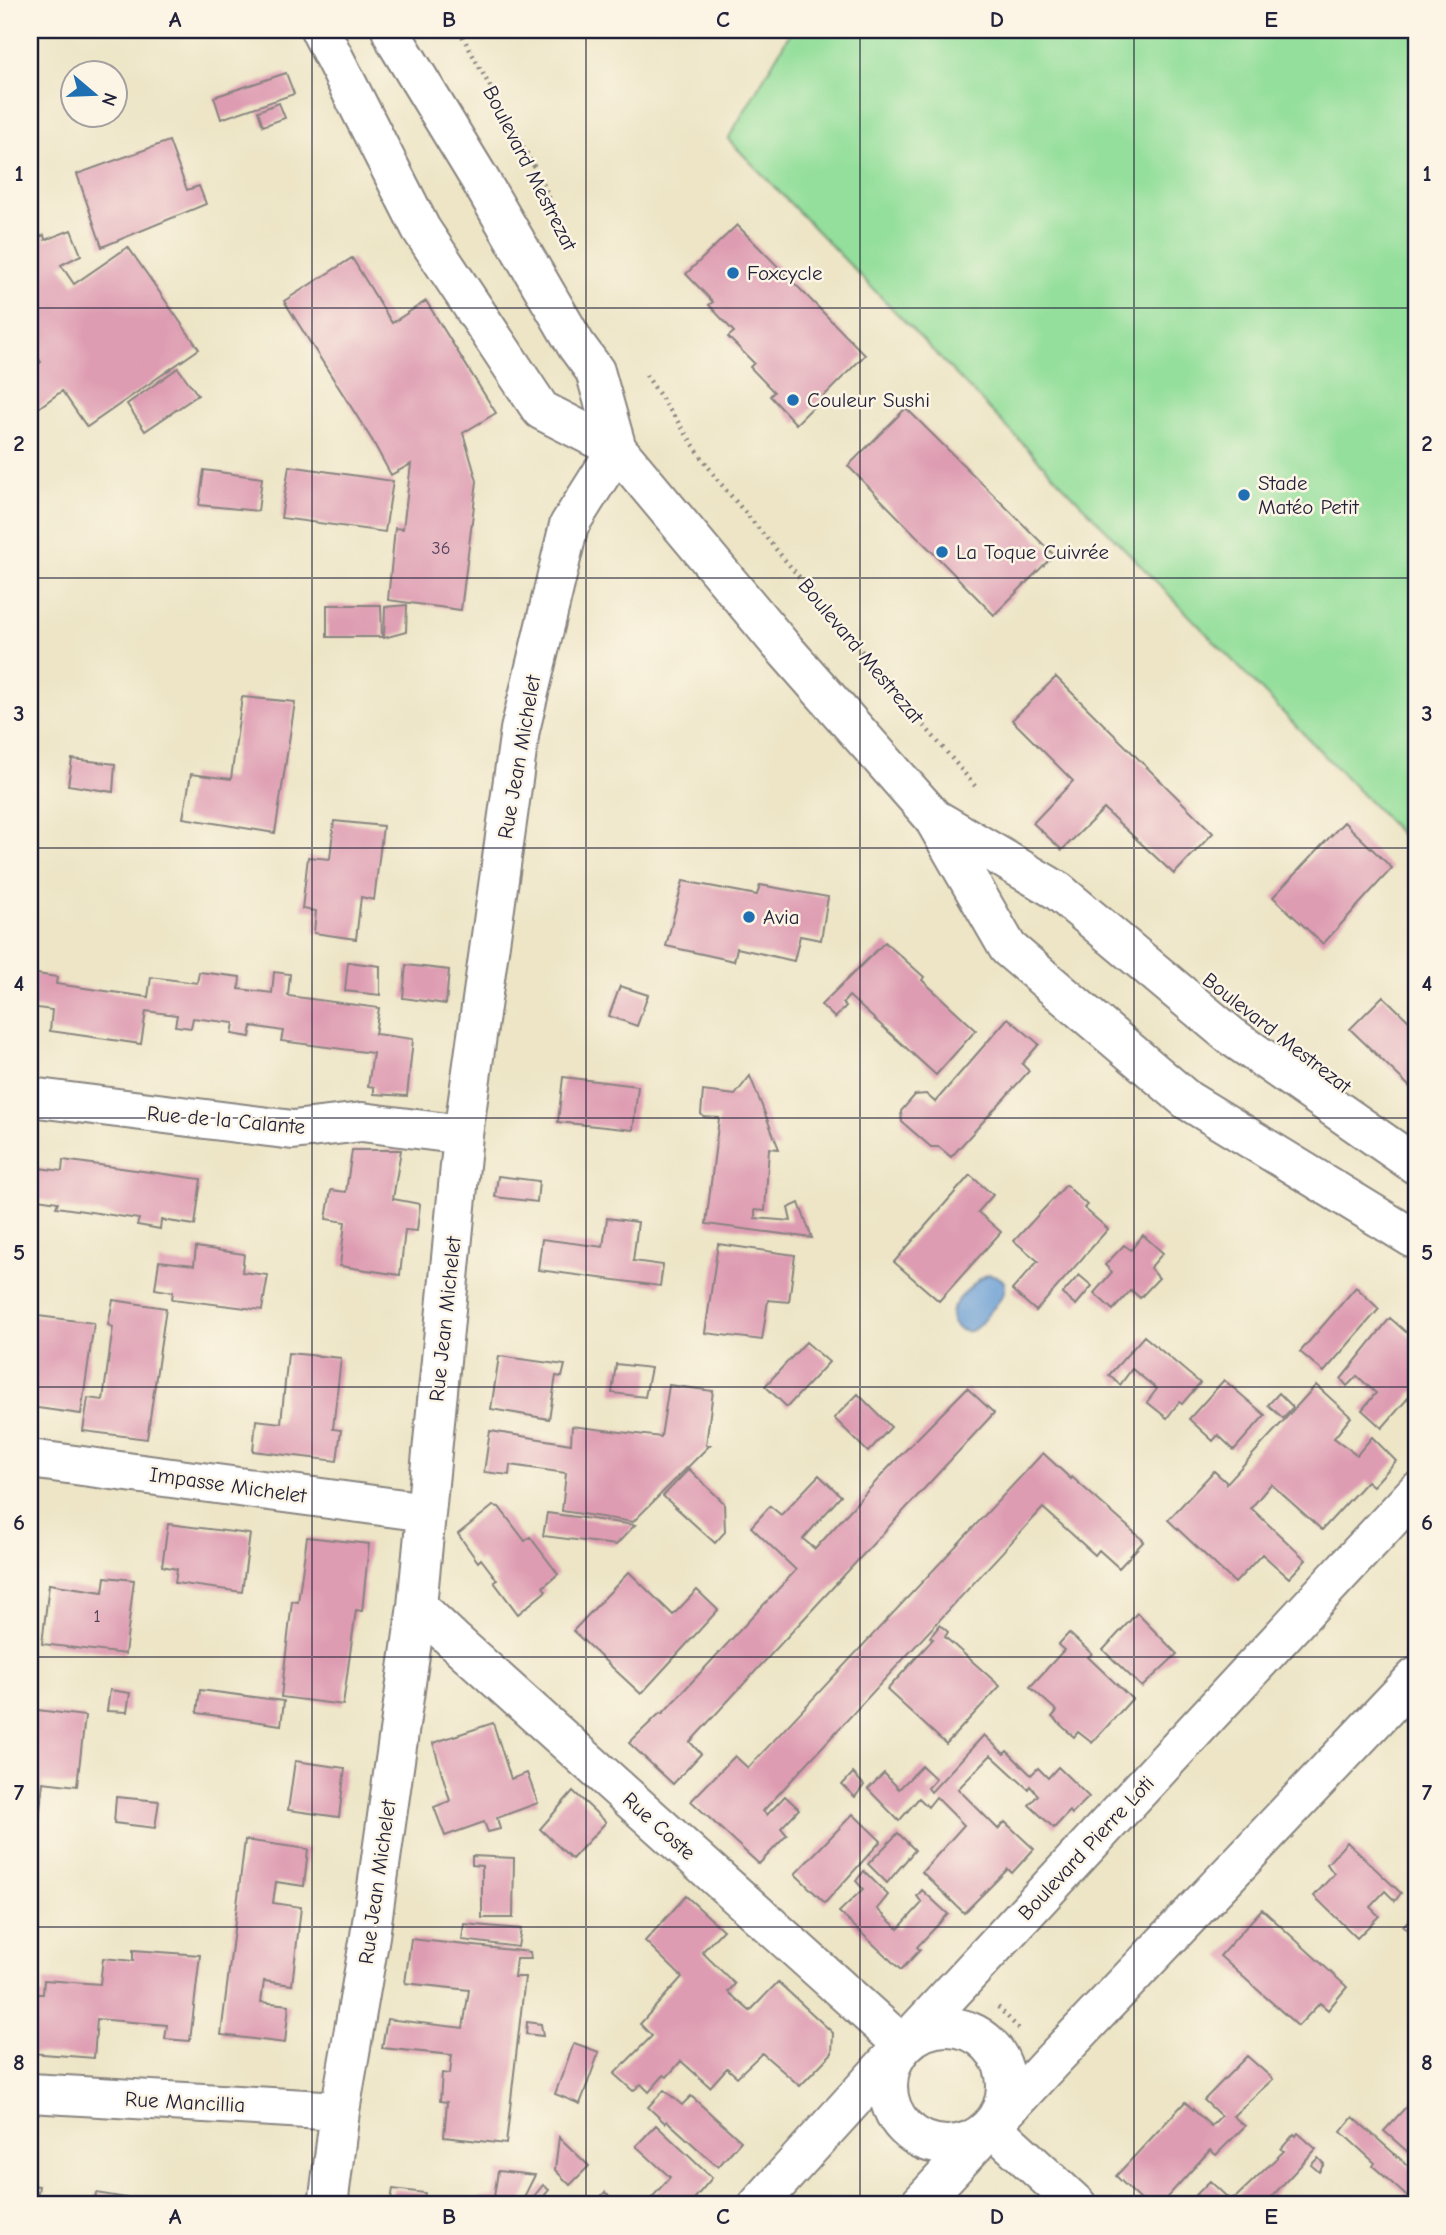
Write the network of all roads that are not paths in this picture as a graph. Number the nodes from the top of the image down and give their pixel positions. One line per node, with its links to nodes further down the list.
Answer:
1 (320, 30): 3 (street, Boulevard Mestrezat)
2 (391, 30): 3 (street, Boulevard Mestrezat)
3 (617, 449): 4 (street, Boulevard Mestrezat); 6 (street, Rue Jean Michelet)
4 (932, 816): 7 (street, Boulevard Mestrezat); 8 (street, Boulevard Mestrezat)
5 (30, 1097): 6 (street, Rue de la Calante)
6 (463, 1135): 11 (street, Rue Jean Michelet)
7 (1416, 1166)
8 (1416, 1241)
9 (30, 1459): 11 (street, Impasse Michelet)
10 (1416, 1492): 14 (street, Boulevard Pierre Loti)
11 (426, 1512): 12 (street, Rue Jean Michelet)
12 (417, 1606): 14 (street, Rue Coste); 16 (street, Rue Jean Michelet)
13 (1416, 1677): 17 (street)
14 (903, 2045): 17 (street); 17 (street); 19 (street, Boulevard Pierre Loti)
15 (30, 2093): 16 (street, Rue Mancillia)
16 (340, 2111): 18 (street, Rue Jean Michelet)
17 (991, 2126): 20 (street); 21 (street)
18 (328, 2205)
19 (758, 2205)
20 (919, 2205)
21 (1077, 2205)

